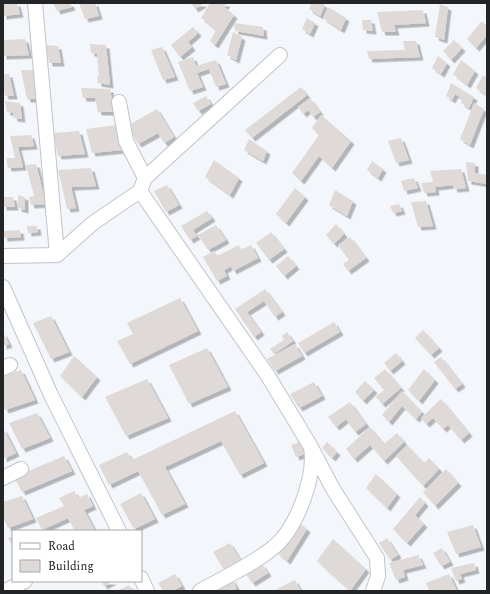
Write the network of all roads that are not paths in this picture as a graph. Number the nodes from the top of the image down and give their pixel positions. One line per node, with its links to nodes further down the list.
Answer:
1 (35, 3): 6 (street)
2 (280, 55): 4 (street)
3 (119, 102): 4 (street)
4 (145, 178): 5 (street)
5 (140, 191): 6 (street); 9 (street)
6 (57, 255): 7 (street)
7 (3, 256)
8 (3, 287): 12 (street)
9 (311, 447): 17 (street); 18 (street)
10 (21, 469): 11 (street)
11 (3, 478)
12 (118, 530)
13 (142, 580): 16 (street)
14 (24, 582): 15 (street)
15 (5, 591)
16 (147, 591)
17 (200, 591)
18 (374, 591)

